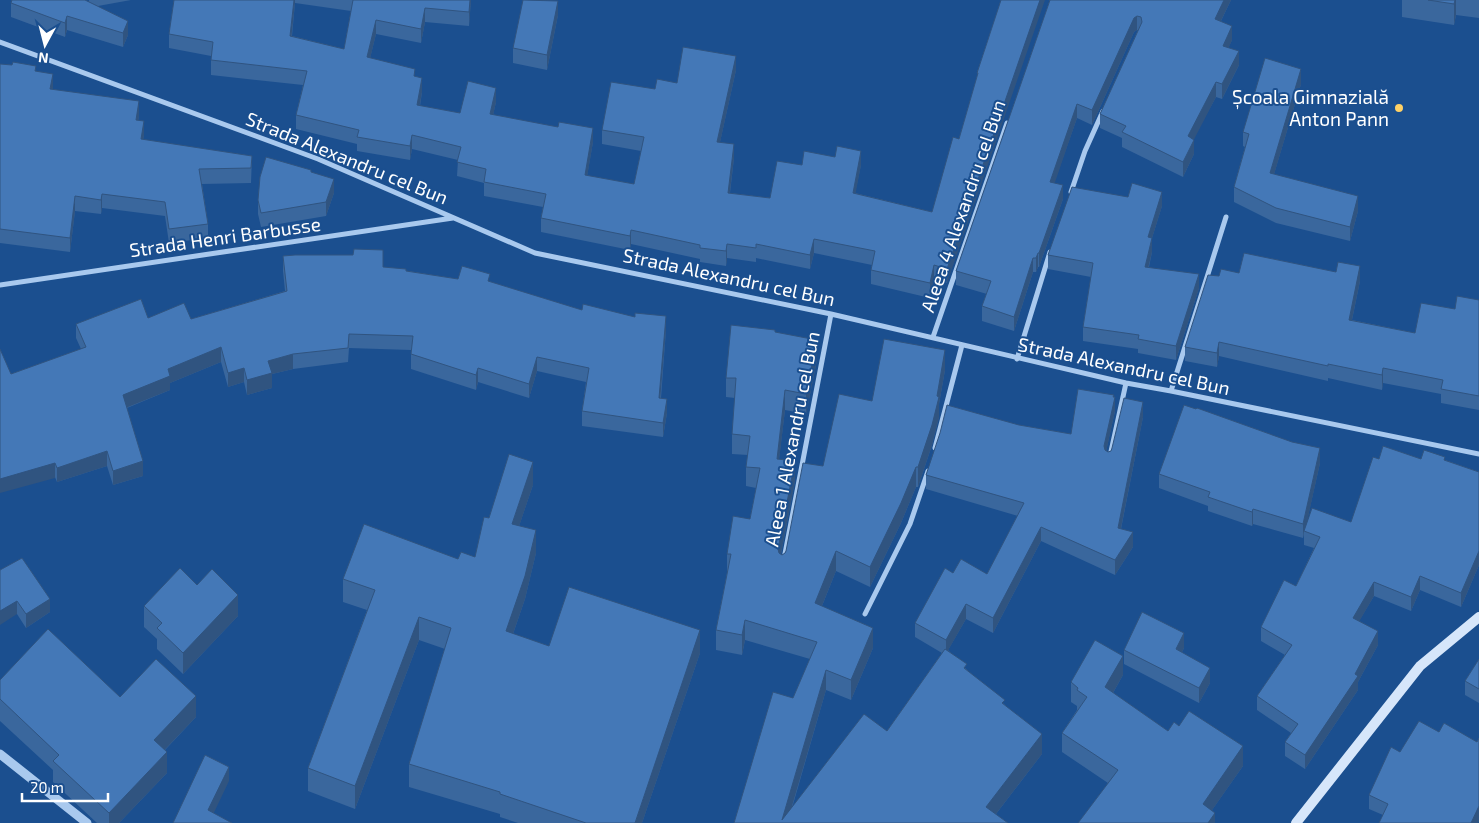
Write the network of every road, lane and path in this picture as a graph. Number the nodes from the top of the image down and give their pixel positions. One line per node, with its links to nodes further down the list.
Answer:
1 (0, 42): 6 (street, Strada Alexandru cel Bun)
2 (1106, 106): 4 (street)
3 (1008, 121): 10 (street, Aleea 4 Alexandru cel Bun)
4 (1069, 198)
5 (1226, 217): 14 (street)
6 (454, 218): 8 (street, Strada Henri Barbusse); 9 (street, Strada Alexandru cel Bun)
7 (1052, 245): 12 (street)
8 (0, 285)
9 (832, 314): 10 (street, Strada Alexandru cel Bun); 19 (street, Aleea 1 Alexandru cel Bun)
10 (933, 337): 11 (street, Strada Alexandru cel Bun)
11 (962, 345): 12 (street, Strada Alexandru cel Bun); 15 (street)
12 (1017, 358): 13 (street, Strada Alexandru cel Bun)
13 (1126, 383): 14 (street, Strada Alexandru cel Bun); 17 (street)
14 (1171, 391): 16 (street, Strada Alexandru cel Bun)
15 (933, 454)
16 (1479, 454)
17 (1108, 462)
18 (930, 463): 20 (street)
19 (784, 561)
20 (865, 614)
21 (1479, 617): 24 (main road)
22 (0, 754): 23 (street)
23 (87, 823)
24 (1296, 823)

